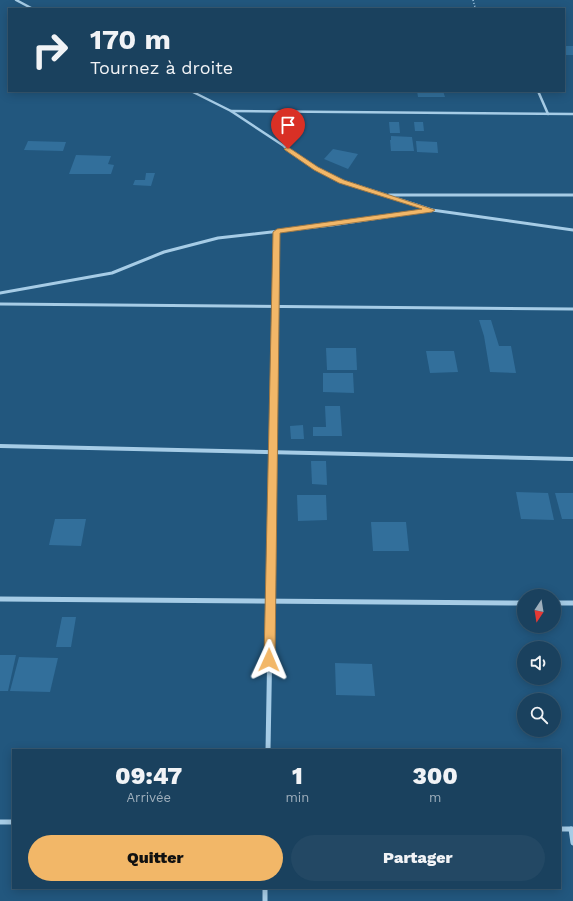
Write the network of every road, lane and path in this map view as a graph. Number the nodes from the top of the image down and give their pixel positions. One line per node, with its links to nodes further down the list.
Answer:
1 (16, 0): 2 (street)
2 (31, 8)
3 (193, 92): 5 (street)
4 (538, 92): 6 (street)
5 (231, 111): 6 (street); 8 (street)
6 (548, 114): 7 (street)
7 (573, 114)
8 (385, 195): 9 (street); 10 (street)
9 (573, 195)
10 (432, 210): 11 (street); 12 (street)
11 (573, 230)
12 (277, 232): 13 (street); 15 (street)
13 (0, 293)
14 (0, 304): 15 (street)
15 (275, 306): 16 (street); 18 (street)
16 (573, 309)
17 (0, 446): 18 (street)
18 (273, 452): 19 (street); 21 (street)
19 (573, 459)
20 (0, 599): 21 (street)
21 (270, 601): 22 (street); 25 (street)
22 (517, 603)
23 (561, 603): 24 (street)
24 (573, 603)
25 (268, 749)
26 (0, 822): 27 (street)
27 (12, 822)
28 (561, 829): 29 (street)
29 (572, 829): 30 (street)
30 (573, 843)
31 (265, 889): 32 (street)
32 (265, 901)

